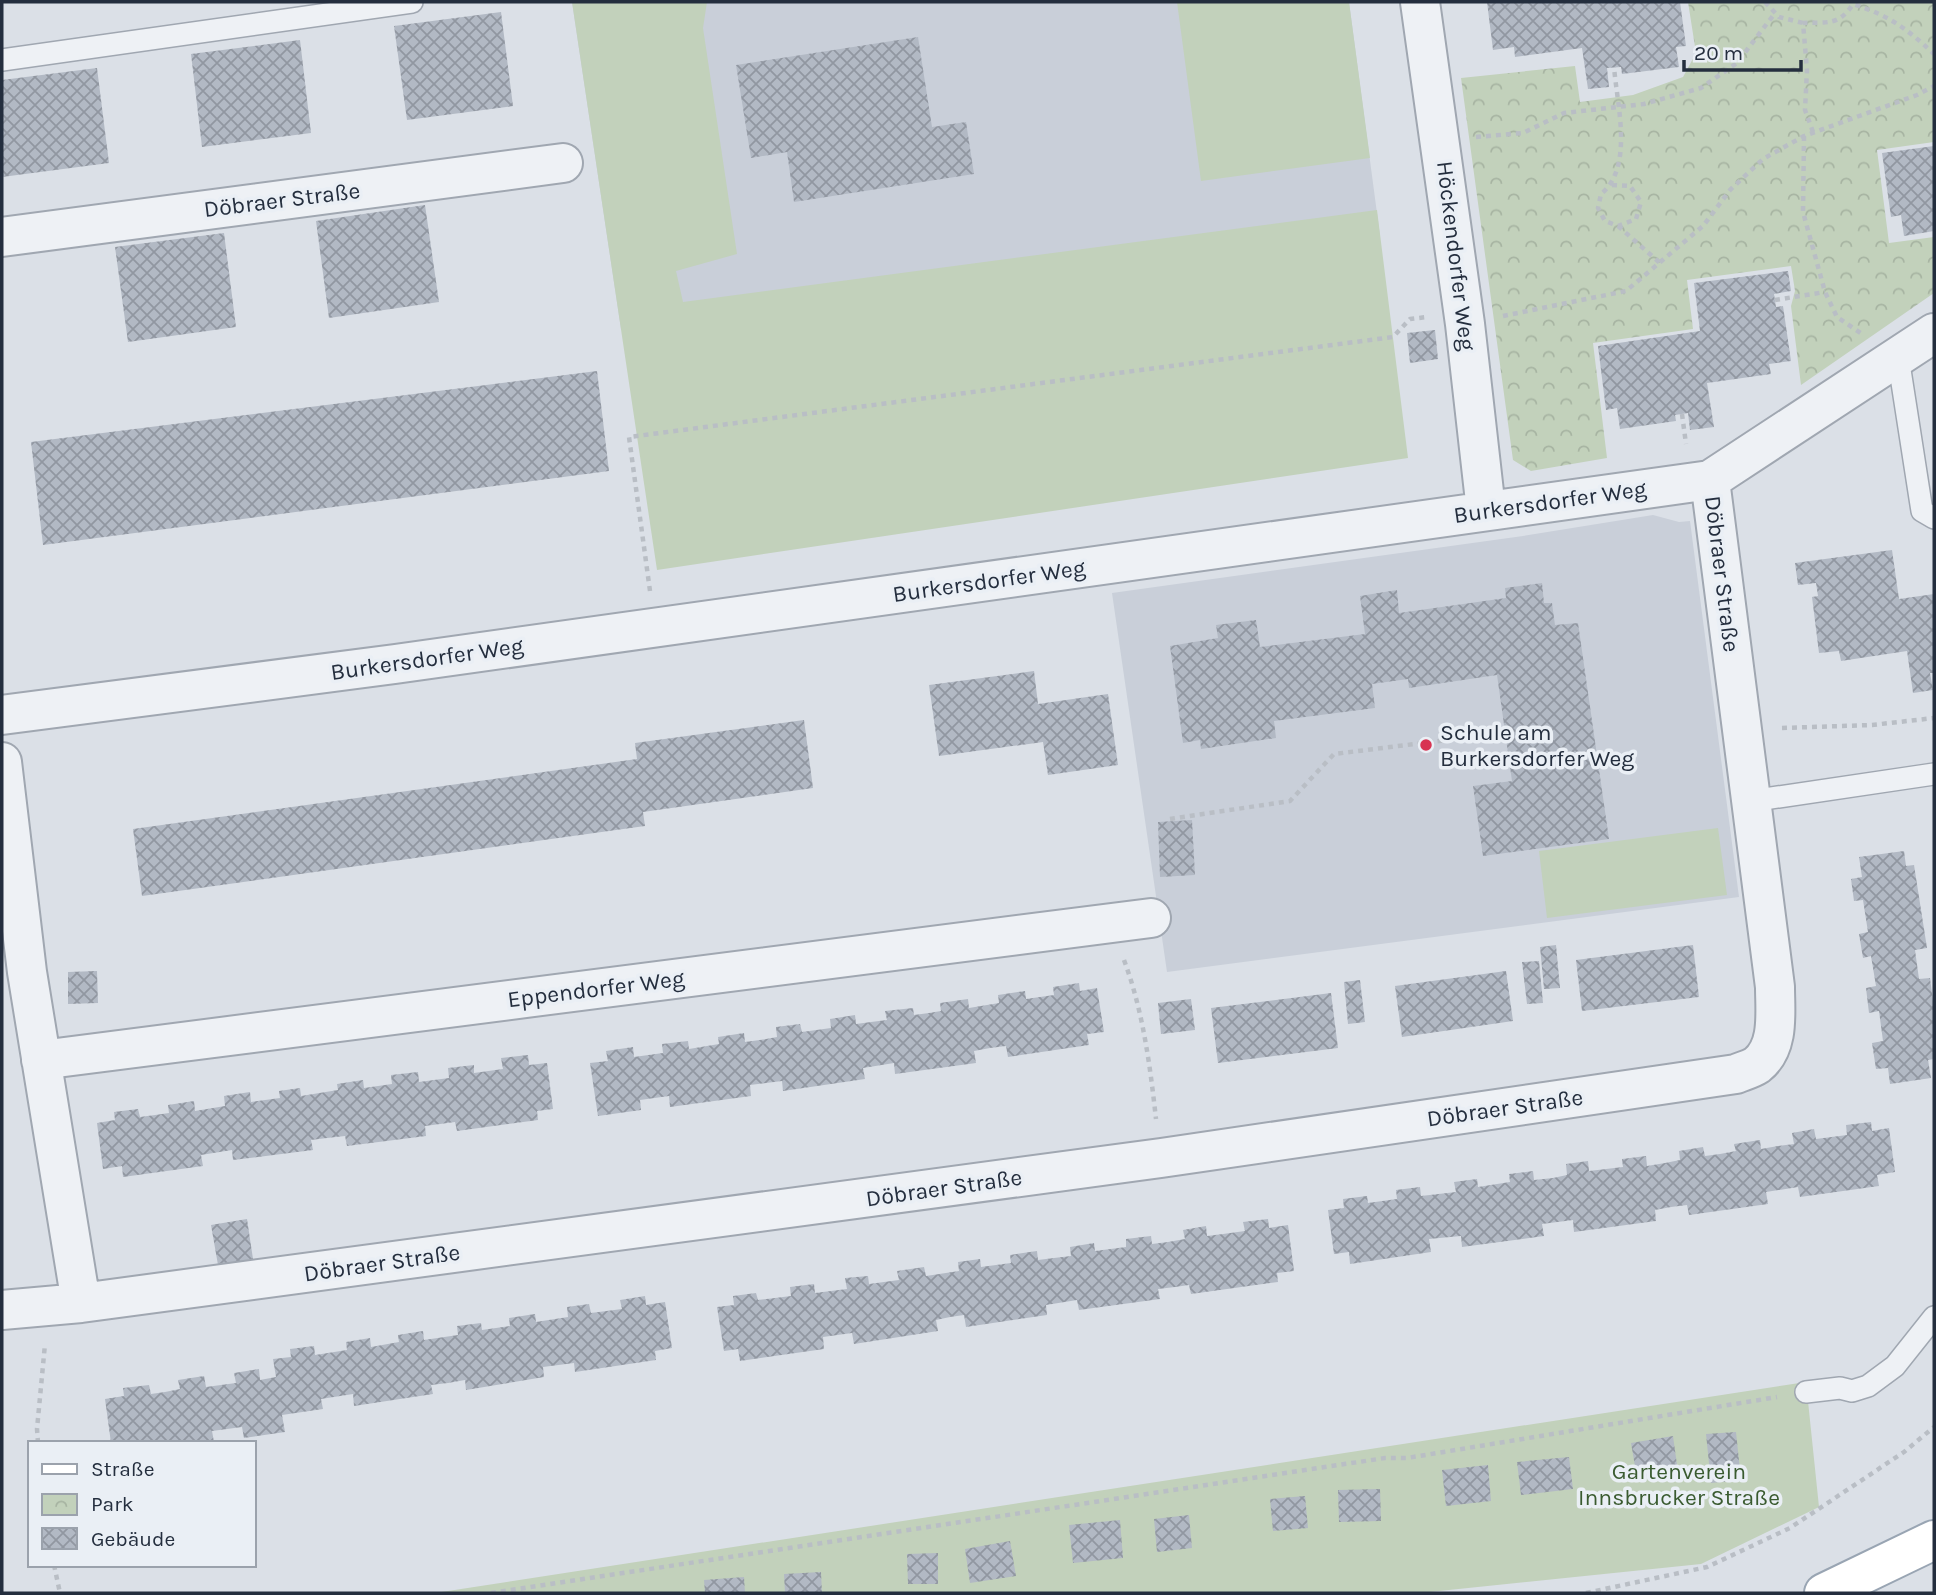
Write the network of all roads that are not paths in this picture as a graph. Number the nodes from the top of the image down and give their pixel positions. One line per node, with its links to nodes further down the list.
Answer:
1 (412, 2): 3 (lane)
2 (1420, 2): 9 (street, Höckendorfer Weg)
3 (2, 60)
4 (563, 163): 5 (street, Döbraer Straße)
5 (2, 237)
6 (1934, 333): 7 (street, Burkersdorfer Weg)
7 (1898, 357): 8 (street, Burkersdorfer Weg); 10 (lane)
8 (1710, 480): 9 (street, Burkersdorfer Weg); 14 (street, Döbraer Straße)
9 (1486, 510): 11 (street, Burkersdorfer Weg)
10 (1934, 518)
11 (2, 715)
12 (2, 762): 16 (street)
13 (1934, 774): 14 (lane)
14 (1751, 801): 18 (street, Döbraer Straße)
15 (1152, 918): 17 (street, Eppendorfer Weg)
16 (14, 974): 17 (street)
17 (41, 1060): 18 (street)
18 (65, 1304): 19 (street, Döbraer Straße)
19 (2, 1310)
20 (1934, 1317): 21 (lane)
21 (1806, 1392)
22 (1934, 1540): 23 (main road)
23 (1824, 1593)

